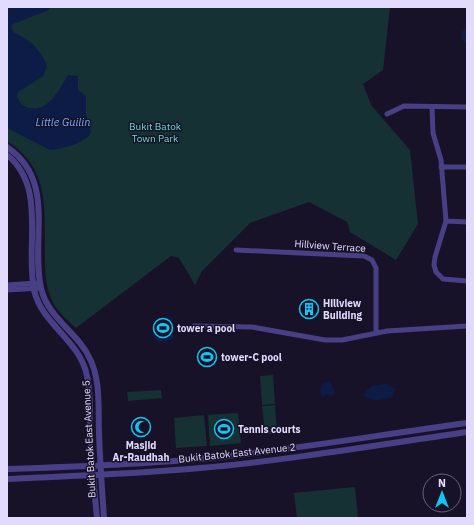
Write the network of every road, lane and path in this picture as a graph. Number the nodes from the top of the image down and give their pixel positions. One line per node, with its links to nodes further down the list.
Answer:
1 (432, 107): 2 (street); 3 (street); 6 (street)
2 (467, 107)
3 (387, 114)
4 (7, 147): 14 (street, Bukit Batok East Avenue 5)
5 (7, 155): 13 (street, Bukit Batok East Avenue 5)
6 (441, 167): 7 (street); 8 (street)
7 (467, 167)
8 (446, 221): 9 (street); 11 (street)
9 (467, 222)
10 (236, 250): 18 (street, Hillview Terrace)
11 (467, 281)
12 (7, 285): 13 (street)
13 (34, 286): 14 (street); 15 (street); 21 (street, Bukit Batok East Avenue 5)
14 (41, 286): 22 (street, Bukit Batok East Avenue 5)
15 (7, 290)
16 (194, 326): 18 (street)
17 (467, 326): 18 (street)
18 (376, 332)
19 (467, 423): 22 (street, Bukit Batok East Avenue 2)
20 (467, 432): 24 (street, Bukit Batok East Avenue 2)
21 (92, 466): 22 (street, Bukit Batok East Avenue 2); 23 (street, Bukit Batok East Avenue 2); 25 (street, Bukit Batok East Avenue 5)
22 (101, 466): 24 (street, Bukit Batok East Avenue 5)
23 (7, 469)
24 (101, 475): 25 (street, Bukit Batok East Avenue 2); 28 (street, Bukit Batok East Avenue 5)
25 (93, 476): 26 (street, Bukit Batok East Avenue 2); 27 (street, Bukit Batok East Avenue 5)
26 (7, 479)
27 (97, 518)
28 (104, 518)

